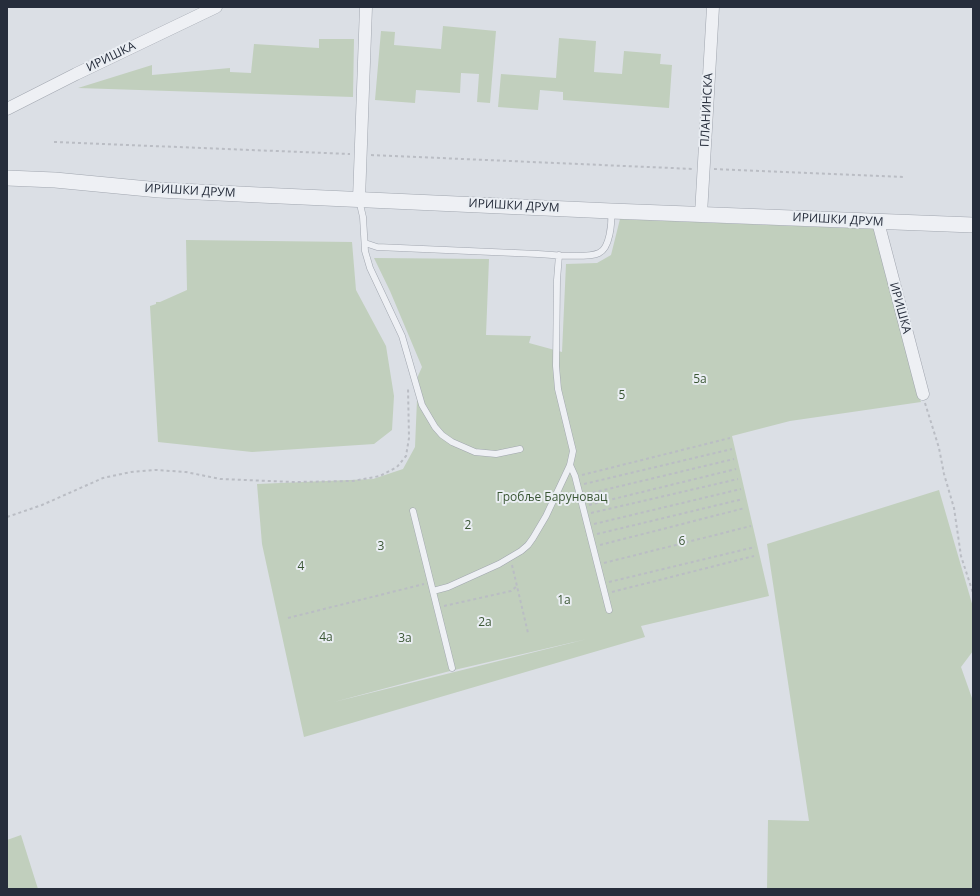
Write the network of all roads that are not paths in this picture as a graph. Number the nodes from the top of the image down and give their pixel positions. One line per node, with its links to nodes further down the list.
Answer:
1 (216, 7): 4 (street, ИРИШКА)
2 (366, 7): 6 (street)
3 (713, 7): 8 (street, ПЛАНИНСКА)
4 (7, 109)
5 (7, 178): 6 (street, ИРИШКИ ДРУМ)
6 (359, 199): 7 (street, ИРИШКИ ДРУМ); 11 (lane)
7 (611, 211): 8 (street, ИРИШКИ ДРУМ); 12 (lane)
8 (701, 214): 9 (street, ИРИШКИ ДРУМ)
9 (878, 222): 10 (street, ИРИШКИ ДРУМ); 13 (street, ИРИШКА)
10 (973, 225)
11 (365, 243): 12 (lane); 14 (lane)
12 (559, 255): 15 (lane)
13 (923, 394)
14 (520, 449)
15 (570, 465): 17 (lane); 18 (lane)
16 (413, 511): 17 (lane)
17 (433, 591): 19 (lane)
18 (609, 610)
19 (452, 668)

